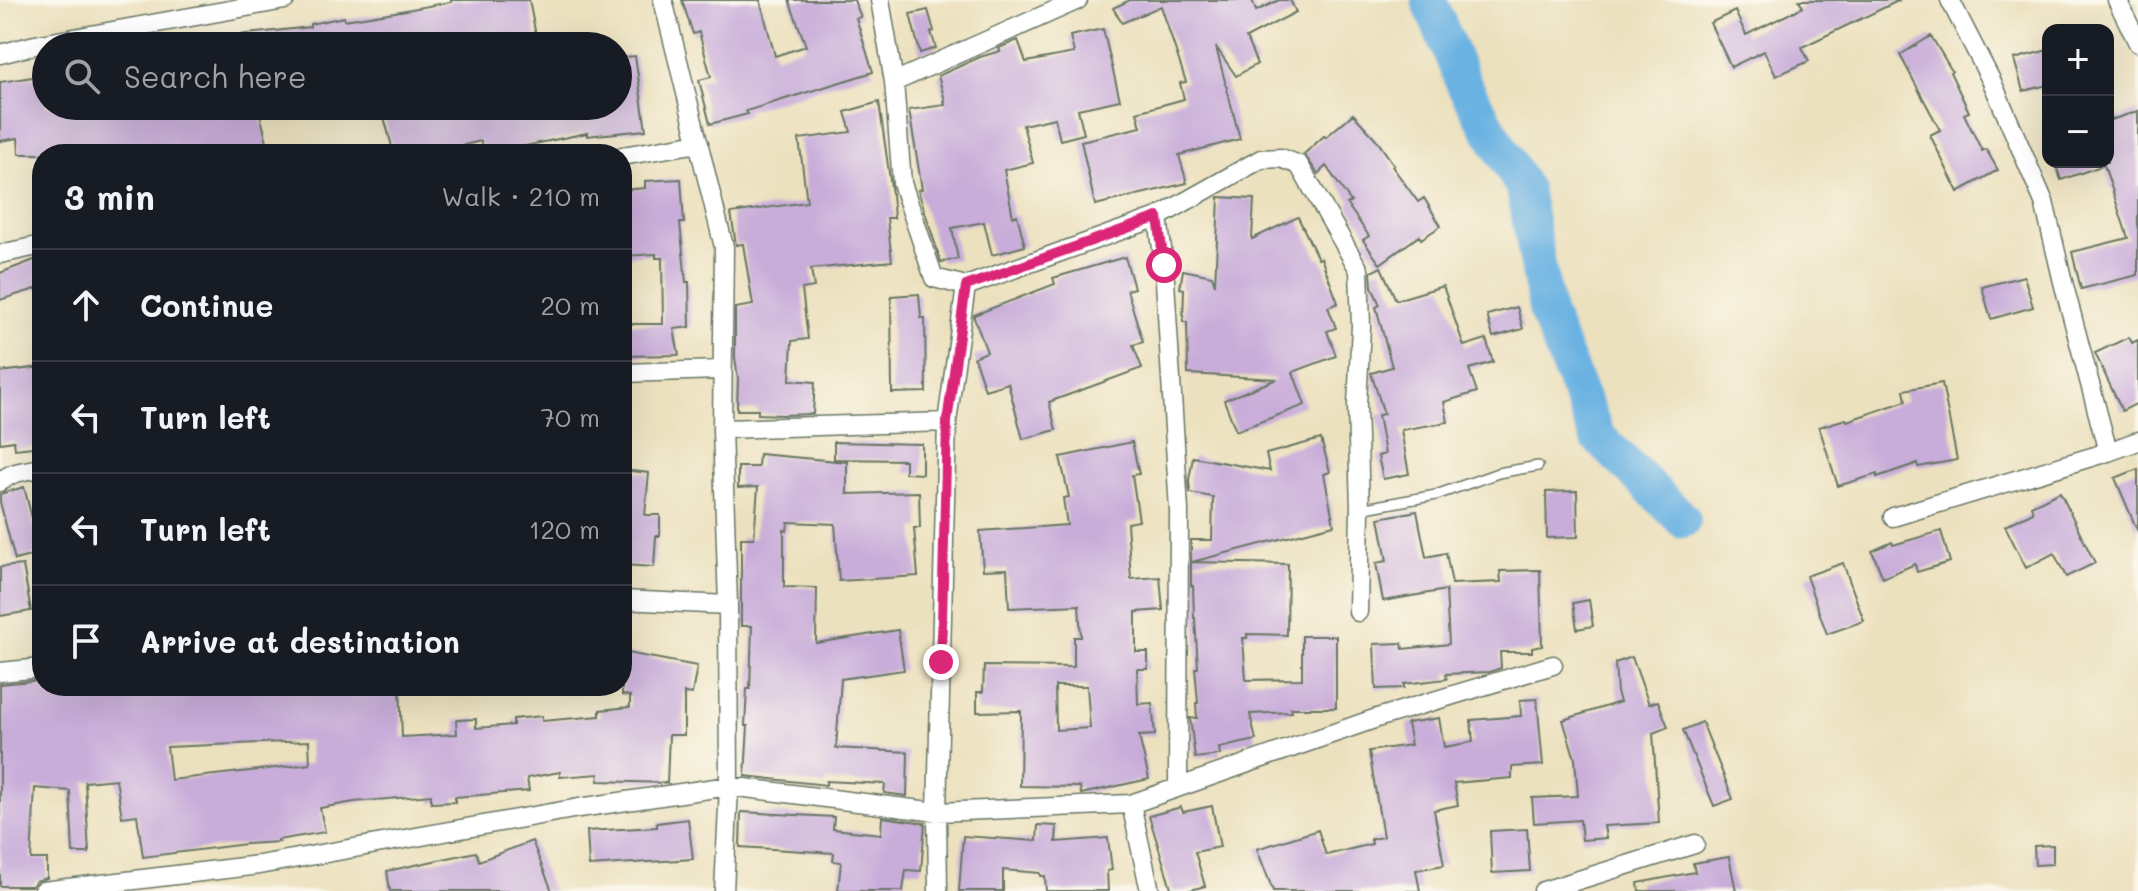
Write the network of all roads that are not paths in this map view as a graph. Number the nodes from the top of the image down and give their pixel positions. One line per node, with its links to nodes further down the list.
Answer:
1 (285, 0): 7 (street)
2 (663, 0): 12 (street)
3 (880, 0): 11 (street)
4 (1078, 0): 11 (street)
5 (1950, 0): 23 (street)
6 (2117, 0): 8 (street)
7 (107, 32)
8 (2138, 43)
9 (32, 46): 10 (street)
10 (0, 54)
11 (894, 82): 17 (street)
12 (699, 143): 13 (street); 18 (street)
13 (632, 154)
14 (1158, 217): 17 (street); 27 (street); 36 (street)
15 (32, 247): 16 (street)
16 (0, 254)
17 (966, 286): 20 (street)
18 (721, 370): 19 (street); 21 (street)
19 (632, 373)
20 (947, 422): 21 (street); 38 (street)
21 (722, 429): 30 (street)
22 (2138, 441): 23 (street)
23 (2108, 452): 28 (street)
24 (1538, 466): 27 (lane)
25 (32, 470): 26 (street)
26 (0, 482)
27 (1360, 509): 31 (street)
28 (1893, 517)
29 (632, 600): 30 (street)
30 (728, 605): 35 (street)
31 (1358, 612)
32 (1553, 665): 36 (street)
33 (32, 669): 34 (street)
34 (0, 672)
35 (729, 786): 38 (street); 41 (street); 42 (street)
36 (1178, 786): 37 (street)
37 (1131, 804): 38 (street); 44 (street)
38 (937, 812): 43 (street)
39 (1695, 844): 40 (street)
40 (1595, 883): 45 (street)
41 (43, 891)
42 (724, 891)
43 (938, 891)
44 (1150, 891)
45 (1543, 891)

